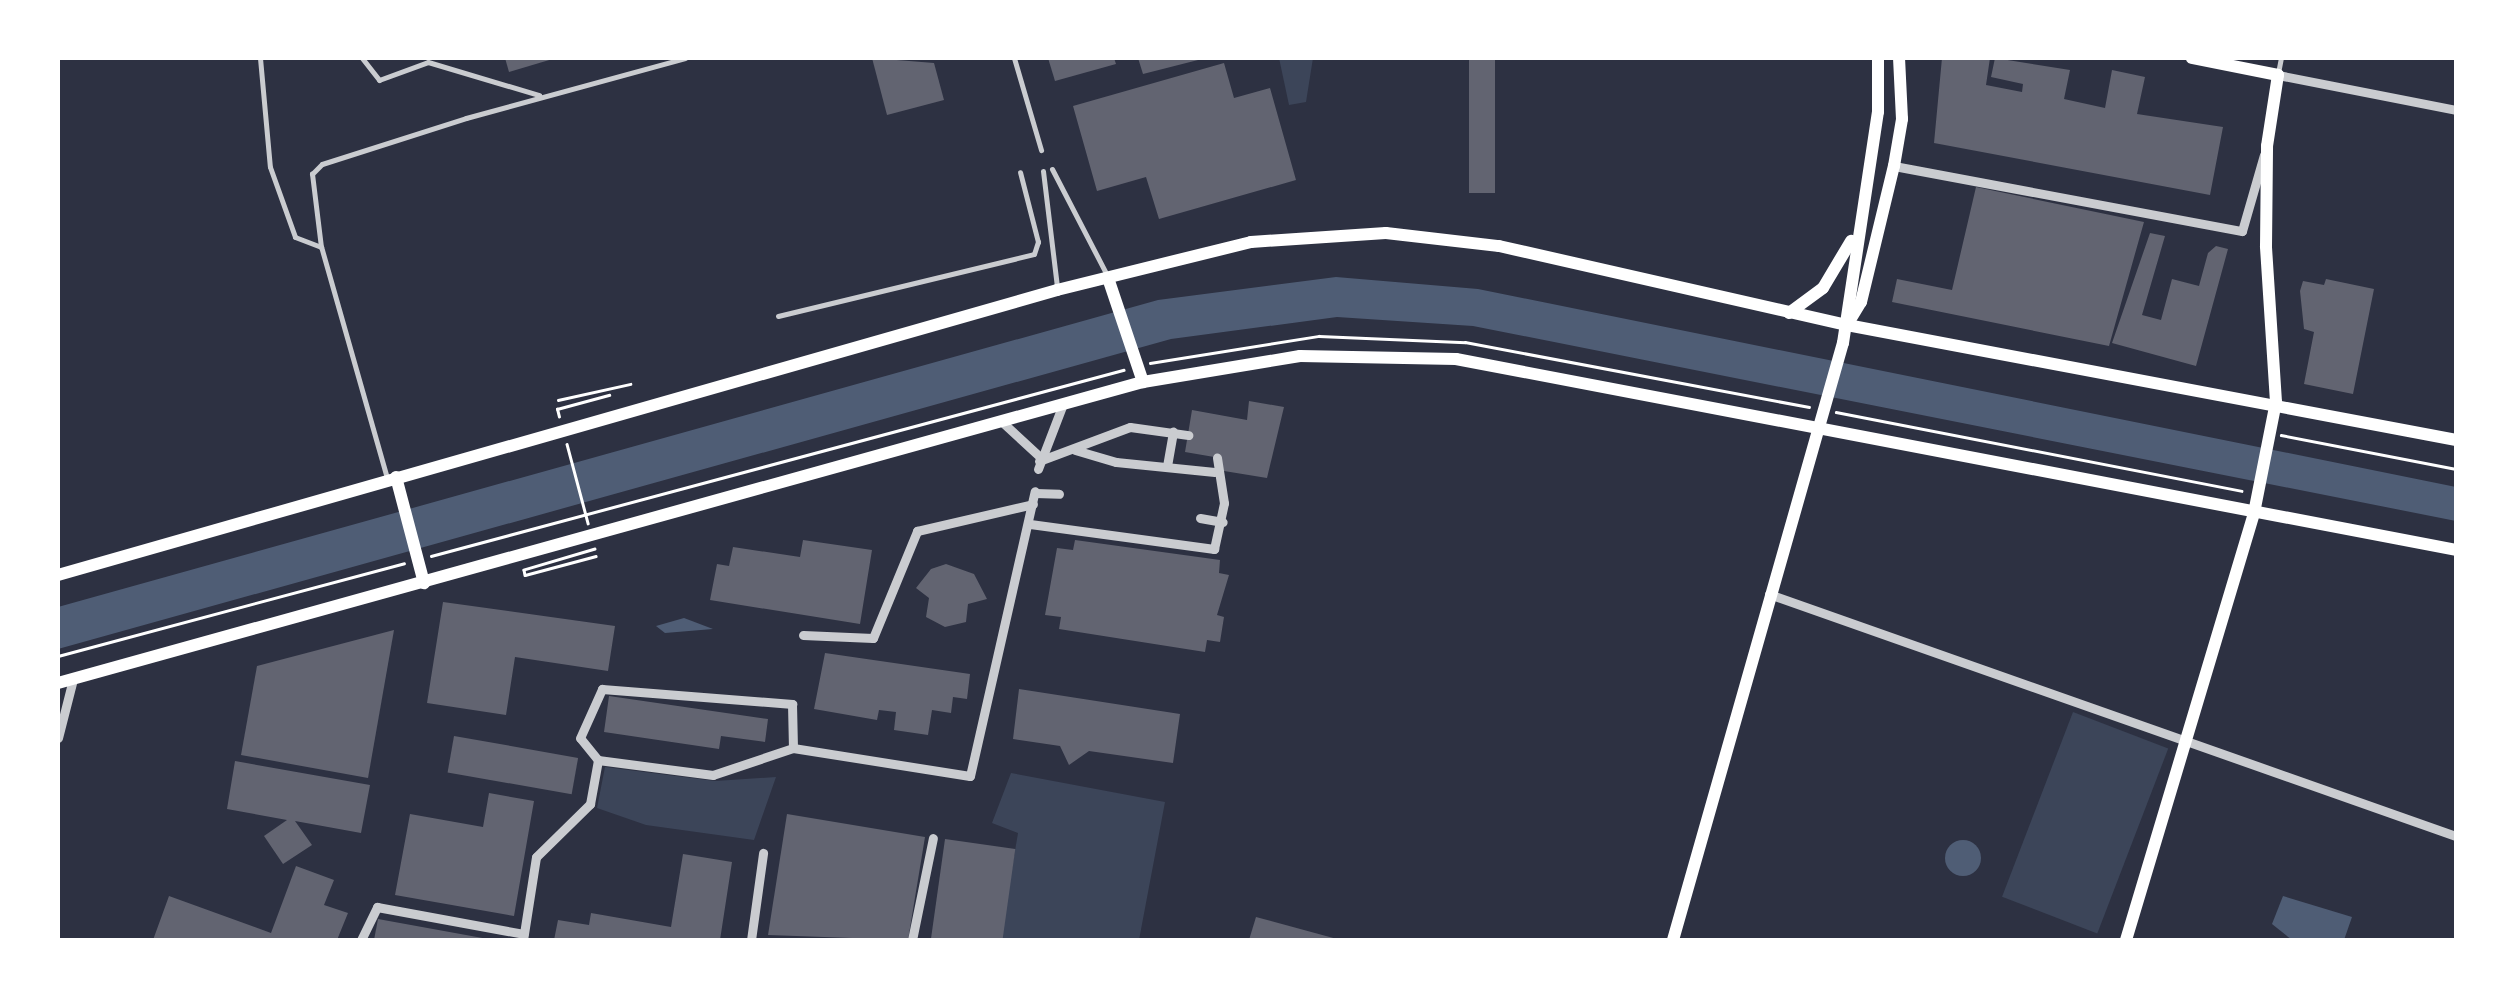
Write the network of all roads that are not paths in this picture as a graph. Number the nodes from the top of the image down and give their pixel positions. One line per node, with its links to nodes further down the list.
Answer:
1 (260, 58): 19 (lane)
2 (362, 58): 10 (lane)
3 (685, 58): 10 (lane)
4 (1014, 58): 13 (lane)
5 (1878, 58): 18 (main road)
6 (2192, 58): 9 (main road)
7 (2281, 58): 9 (lane)
8 (1898, 62): 14 (main road)
9 (2278, 76): 11 (street); 12 (main road)
10 (542, 96): 19 (lane)
11 (2456, 110)
12 (2266, 146): 14 (street); 26 (main road)
13 (1041, 150)
14 (1894, 166): 24 (main road)
15 (1052, 169): 20 (lane)
16 (1043, 171): 21 (lane)
17 (1020, 172): 23 (lane)
18 (1858, 227): 22 (main road); 24 (main road)
19 (321, 248): 38 (lane)
20 (1108, 278): 21 (main road); 22 (main road); 25 (main road)
21 (1058, 290): 38 (main road)
22 (1789, 314): 24 (main road)
23 (778, 316)
24 (1846, 325): 26 (main road); 29 (main road)
25 (1142, 382): 27 (main road); 29 (main road)
26 (2276, 402): 32 (main road); 41 (main road)
27 (1063, 404): 28 (main road); 35 (street)
28 (1001, 421): 35 (street); 47 (main road)
29 (1820, 428): 41 (main road); 48 (main road)
30 (1173, 432): 31 (street); 33 (street); 36 (street)
31 (1188, 435)
32 (2456, 440)
33 (1073, 450): 35 (street); 36 (street)
34 (1217, 458): 37 (street)
35 (1038, 462)
36 (1167, 466): 37 (street)
37 (1214, 472): 43 (street)
38 (392, 478): 46 (main road); 47 (main road)
39 (1059, 494): 40 (street)
40 (1034, 496): 44 (street); 49 (street)
41 (2254, 513): 45 (main road); 53 (main road)
42 (1200, 518): 43 (street)
43 (1223, 522): 44 (street)
44 (1030, 524): 54 (street)
45 (2456, 550)
46 (58, 576)
47 (424, 584): 50 (main road)
48 (1768, 594): 53 (street); 64 (main road)
49 (803, 635)
50 (72, 679): 51 (main road); 52 (street)
51 (58, 683)
52 (58, 738)
53 (2184, 741): 56 (street); 65 (main road)
54 (792, 748): 55 (street); 55 (street)
55 (598, 760): 59 (street)
56 (2456, 836)
57 (933, 838): 63 (street)
58 (764, 853): 60 (street)
59 (523, 937): 61 (street)
60 (751, 939): 62 (street)
61 (361, 940)
62 (765, 940)
63 (912, 940)
64 (1672, 940)
65 (2126, 940)

